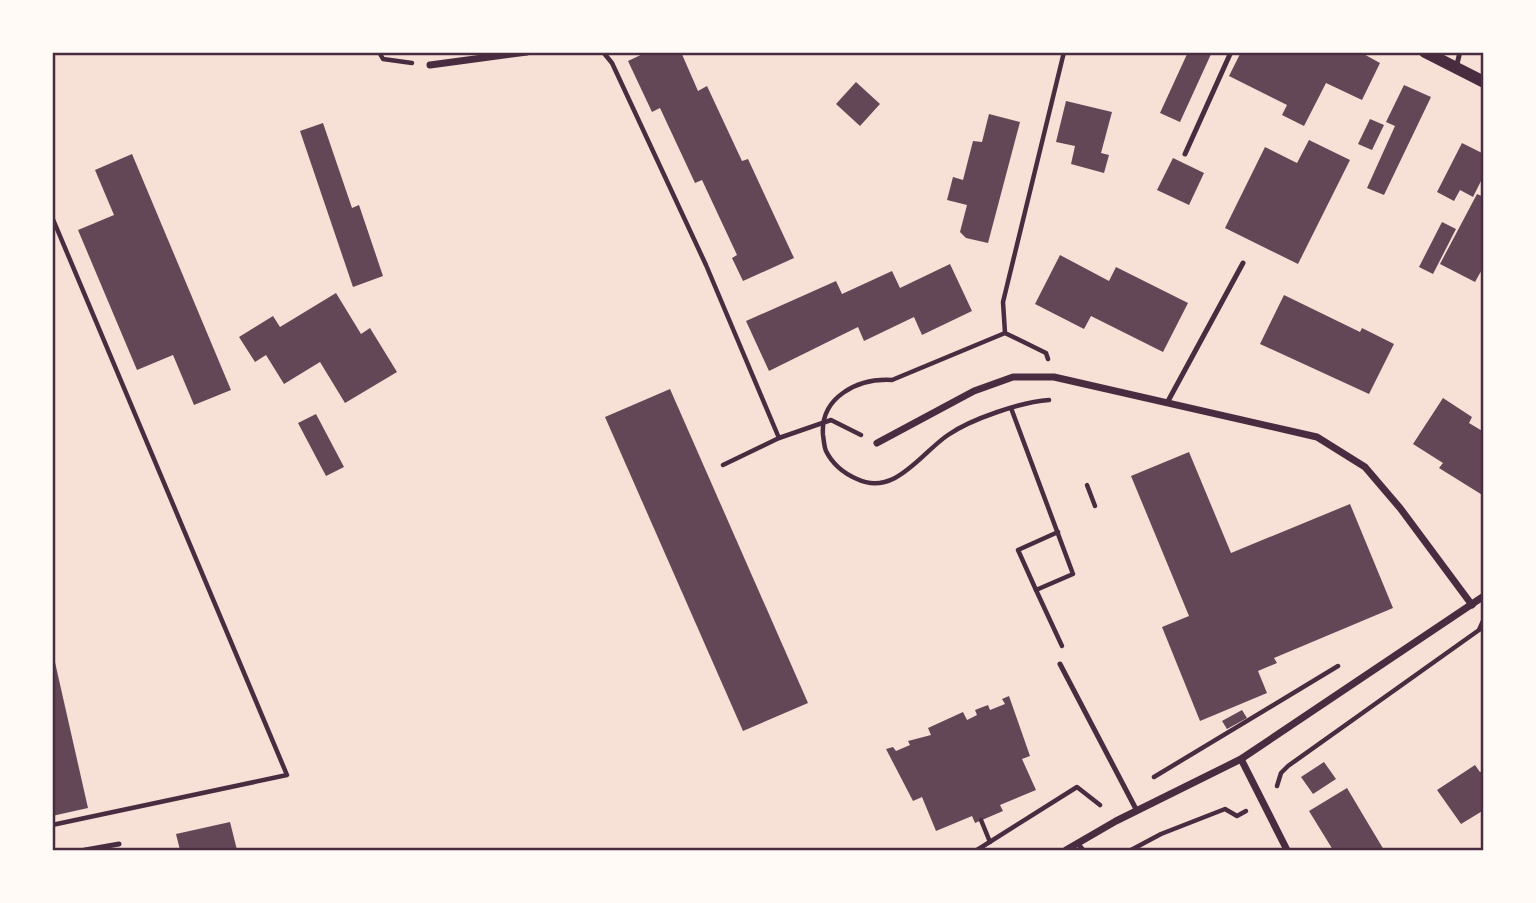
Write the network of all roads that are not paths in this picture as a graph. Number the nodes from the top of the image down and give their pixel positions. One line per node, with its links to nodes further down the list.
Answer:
1 (527, 52): 5 (street)
2 (1231, 52): 8 (lane)
3 (1425, 52): 6 (street)
4 (1460, 52): 6 (lane)
5 (430, 65)
6 (1456, 68): 7 (street)
7 (1483, 82)
8 (1185, 154)
9 (1243, 263): 10 (lane)
10 (1167, 402): 11 (street); 13 (street)
11 (877, 443)
12 (1483, 596): 13 (street)
13 (1472, 605): 15 (street)
14 (1060, 664): 16 (lane)
15 (1241, 759): 16 (street); 21 (street)
16 (1137, 811): 18 (street)
17 (119, 844): 19 (lane)
18 (1080, 847): 20 (street)
19 (85, 850)
20 (1066, 850)
21 (1287, 850)

